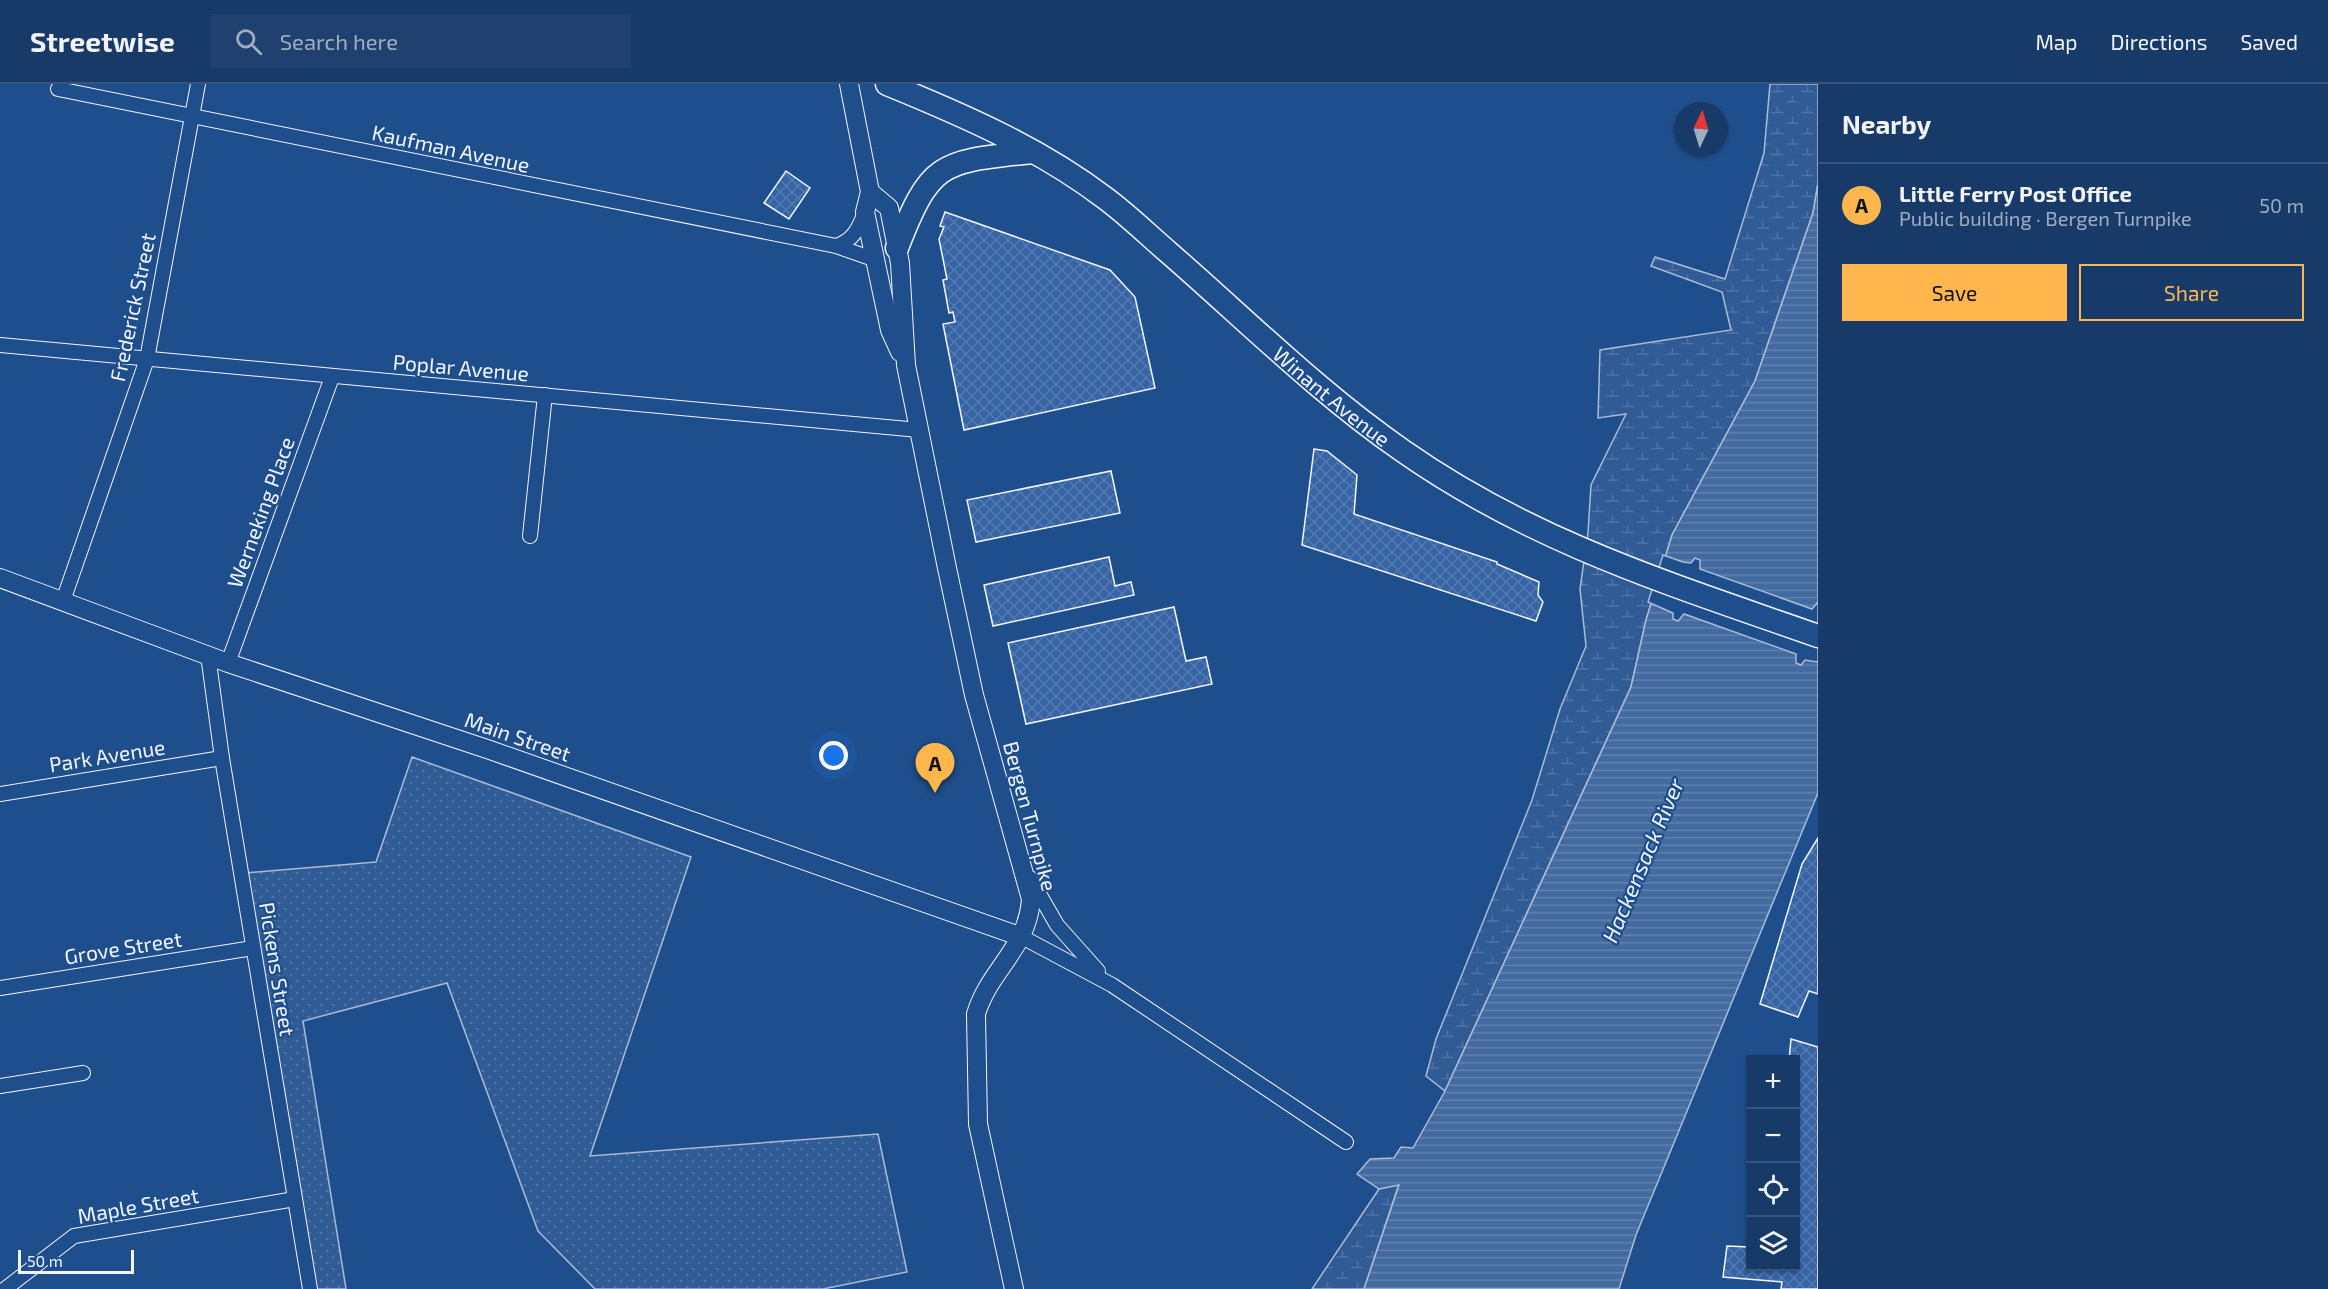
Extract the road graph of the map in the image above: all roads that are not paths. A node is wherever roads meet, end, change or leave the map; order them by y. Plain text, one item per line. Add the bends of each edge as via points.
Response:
1 (198, 84) edge
2 (849, 84) edge
3 (887, 84) edge
4 (58, 89) dead end
5 (191, 117) junction
6 (1032, 152) junction
7 (870, 192) junction
8 (866, 212) junction
9 (836, 246) junction
10 (897, 248) junction
11 (876, 260) junction
12 (0, 345) edge
13 (147, 359) junction
14 (906, 365) junction
15 (332, 377) junction
16 (545, 395) junction
17 (919, 430) junction
18 (530, 536) dead end
19 (0, 578) edge
20 (63, 601) junction
21 (1818, 636) edge
22 (208, 655) junction
23 (228, 663) junction
24 (222, 758) junction
25 (0, 794) edge
26 (1024, 866) junction
27 (1022, 937) junction
28 (254, 948) junction
29 (1112, 985) junction
30 (0, 988) edge
31 (83, 1073) dead end
32 (0, 1086) edge
33 (1346, 1142) dead end
34 (295, 1199) junction
35 (5, 1289) edge
36 (310, 1289) edge
37 (1014, 1289) edge

1 - 5 street, Frederick Street
2 - 7 street, Bergen Turnpike
3 - 6 highway, Winant Avenue via 984,125
4 - 5 street, Kaufman Avenue
5 - 9 street, Kaufman Avenue
5 - 13 street, Frederick Street
6 - 10 highway via 967,160 938,174 917,198
6 - 21 highway, Winant Avenue via 1106,199 1363,422 1471,496 1598,557
7 - 8 street, Bergen Turnpike
7 - 10 street, Bergen Turnpike via 889,208
8 - 9 street via 854,235
8 - 11 street, Bergen Turnpike
9 - 11 street, Kaufman Avenue
10 - 14 street, Bergen Turnpike
11 - 14 street, Bergen Turnpike via 890,330
12 - 13 street, Poplar Avenue
13 - 15 street, Poplar Avenue
13 - 20 street, Frederick Street
14 - 17 street, Bergen Turnpike
15 - 16 street, Poplar Avenue
15 - 23 street, Werneking Place
16 - 17 street, Poplar Avenue
16 - 18 street
17 - 26 street, Bergen Turnpike via 974,695
19 - 20 street, Main Street
20 - 22 street, Main Street
22 - 23 street, Main Street
22 - 24 street, Pickens Street
23 - 27 street, Main Street via 490,750
24 - 25 street, Park Avenue
24 - 28 street, Pickens Street
26 - 27 street, Bergen Turnpike via 1031,899 1030,919
26 - 29 street via 1057,925
27 - 29 street
27 - 37 street, Bergen Turnpike via 981,999 976,1014 978,1124
28 - 30 street, Grove Street
28 - 34 street, Pickens Street
29 - 33 street
31 - 32 street
34 - 35 street, Maple Street via 74,1236
34 - 36 street, Pickens Street

